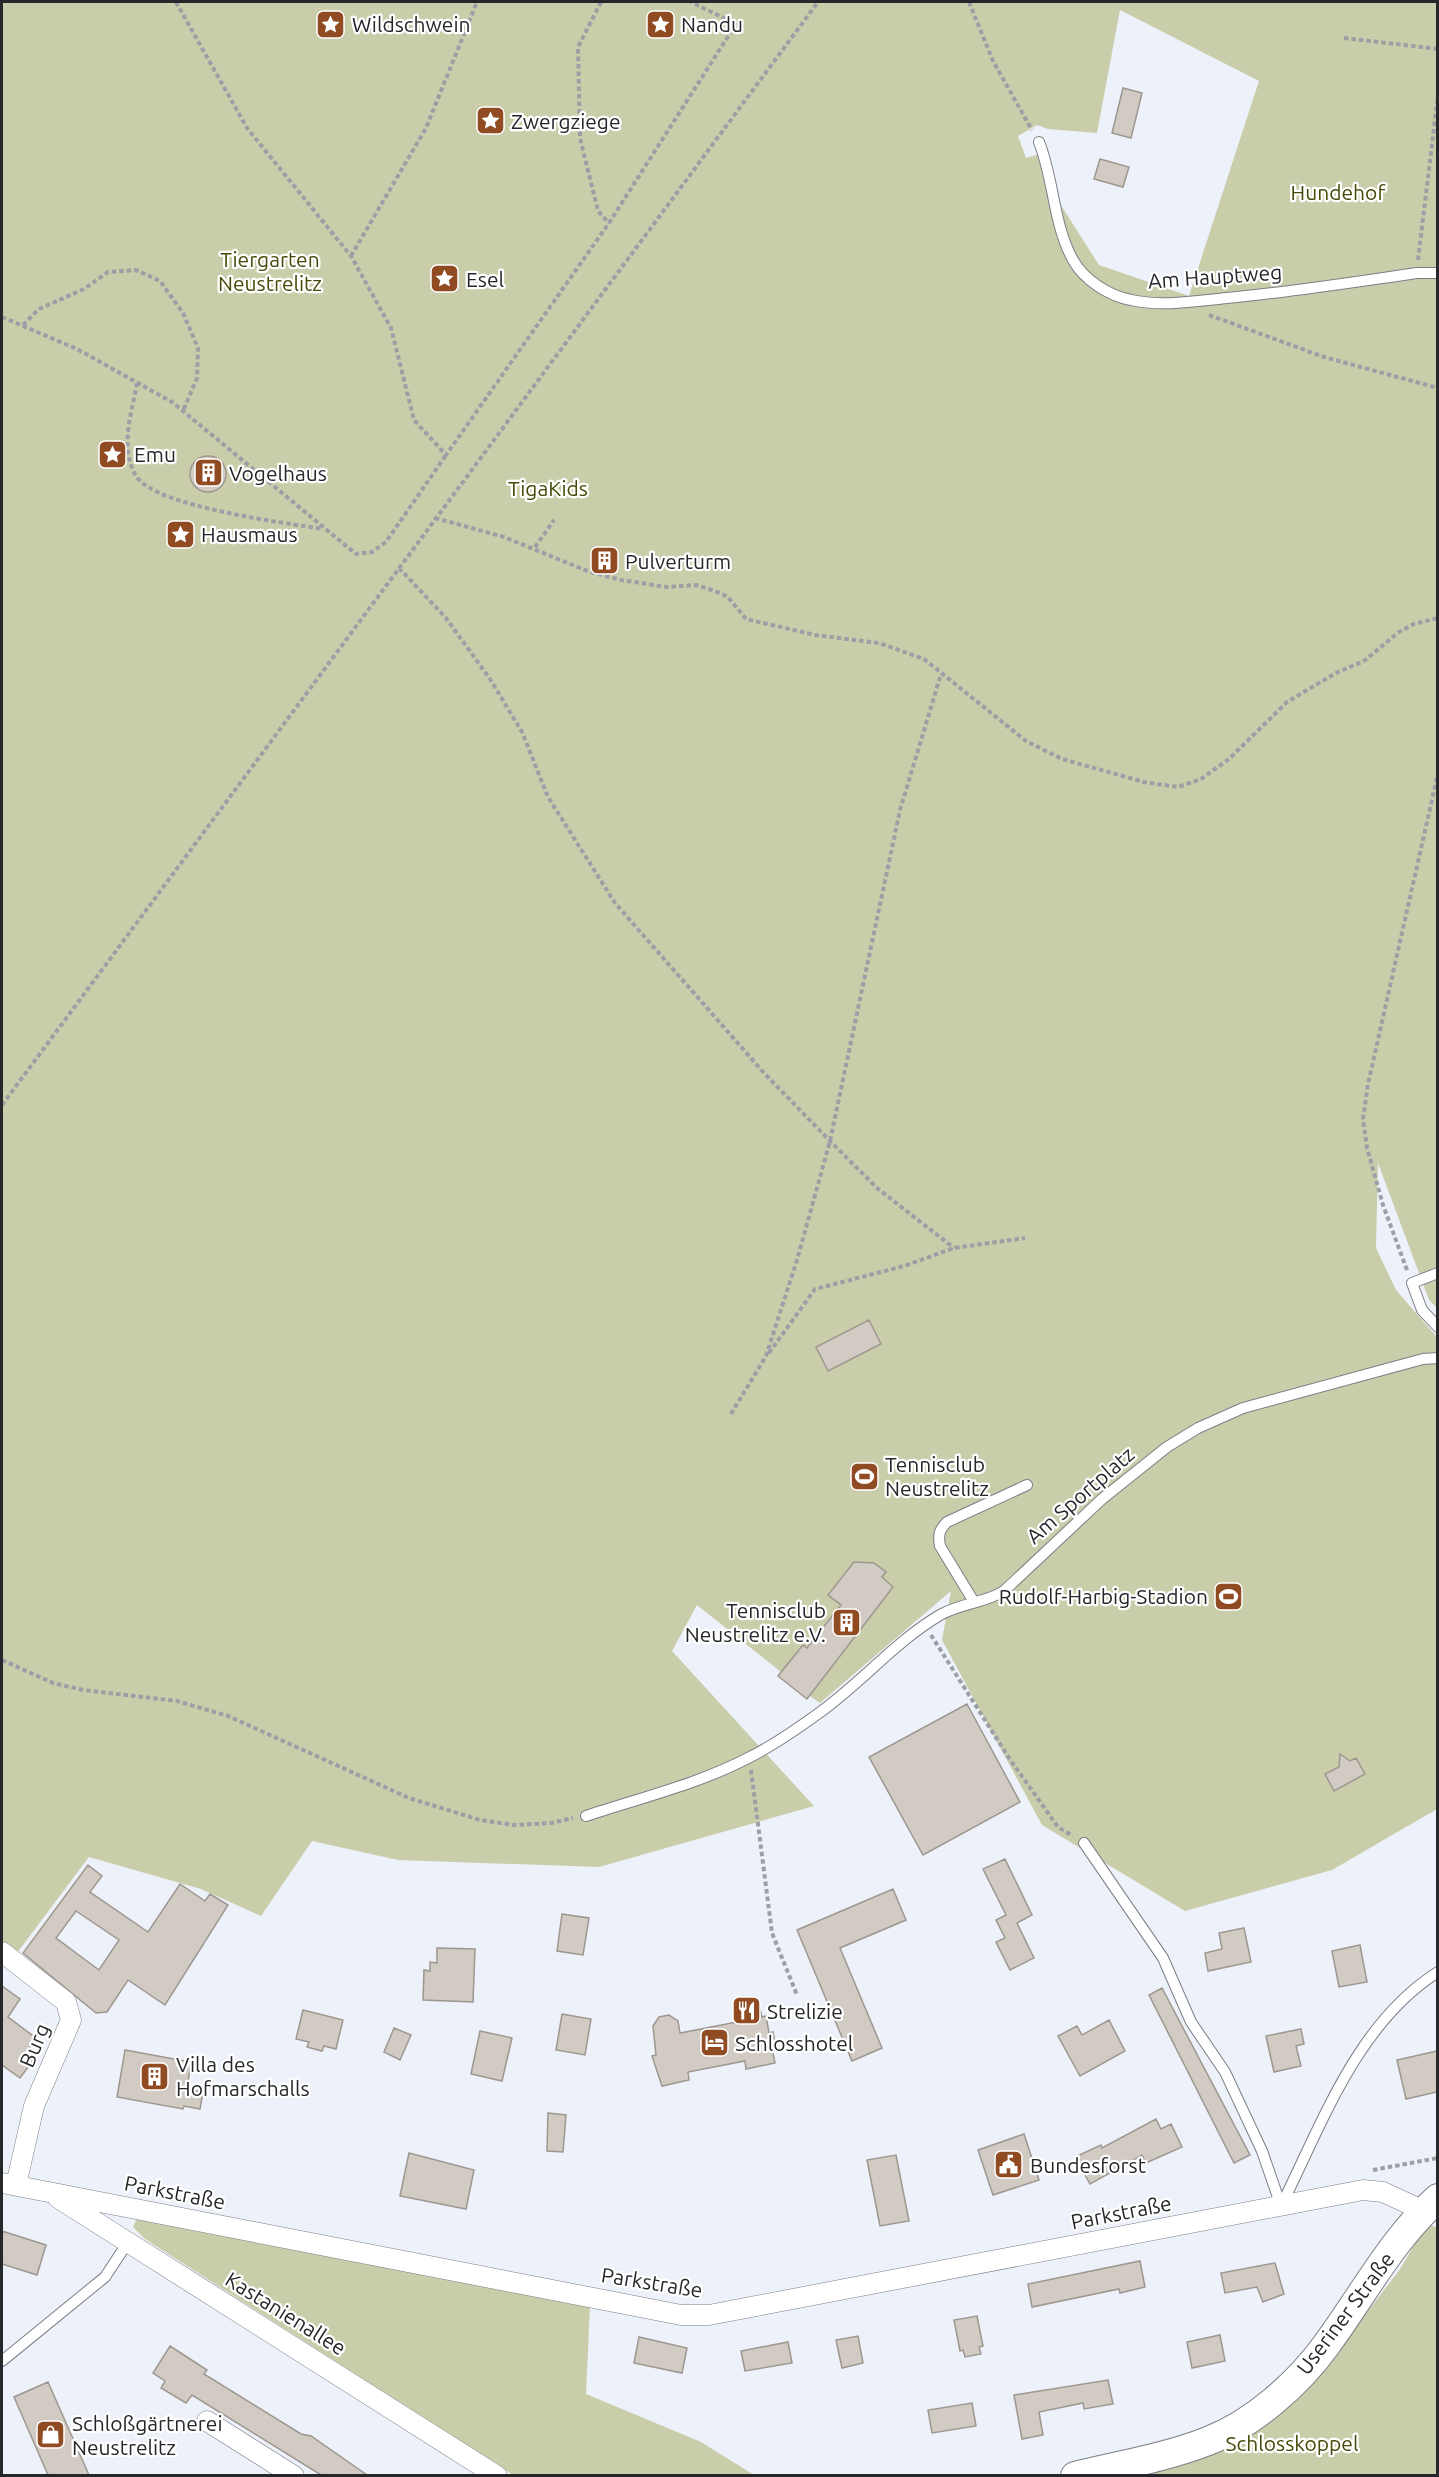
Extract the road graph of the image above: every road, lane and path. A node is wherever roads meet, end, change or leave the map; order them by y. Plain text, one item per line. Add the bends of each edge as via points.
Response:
1 (176, 2) edge
2 (477, 2) edge
3 (601, 2) edge
4 (691, 2) edge
5 (818, 2) edge
6 (969, 2) edge
7 (1344, 38) dead end
8 (1437, 49) edge
9 (1437, 95) edge
10 (1039, 141) joint
11 (609, 223) junction
12 (351, 256) junction
13 (1417, 273) junction
14 (1437, 273) edge
15 (1184, 303) junction
16 (2, 317) edge
17 (23, 325) junction
18 (137, 382) junction
19 (1437, 388) edge
20 (183, 411) junction
21 (446, 455) junction
22 (435, 518) junction
23 (554, 520) dead end
24 (323, 528) junction
25 (535, 547) junction
26 (399, 568) junction
27 (1437, 618) edge
28 (941, 674) junction
29 (1437, 773) edge
30 (2, 1105) edge
31 (830, 1141) junction
32 (1025, 1238) dead end
33 (954, 1248) junction
34 (1436, 1272) edge
35 (1412, 1283) junction
36 (1437, 1327) edge
37 (766, 1356) junction
38 (1437, 1358) edge
39 (731, 1414) dead end
40 (1027, 1485) dead end
41 (974, 1602) junction
42 (925, 1626) junction
43 (2, 1660) edge
44 (750, 1757) junction
45 (586, 1816) joint
46 (1084, 1843) joint
47 (2, 1952) edge
48 (1437, 1972) edge
49 (796, 1995) dead end
50 (1437, 2158) edge
51 (9, 2184) edge
52 (1363, 2190) junction
53 (49, 2192) junction
54 (1431, 2205) edge
55 (1281, 2206) junction
56 (128, 2242) junction
57 (2, 2361) edge
58 (207, 2421) dead end
59 (293, 2475) edge
60 (497, 2475) edge
61 (1075, 2475) edge

1 - 12 path via 248,128
2 - 12 path via 426,128
3 - 11 path via 578,47 580,138 598,211
4 - 11 path via 736,24
5 - 22 path
6 - 10 path via 993,61
7 - 8 path
9 - 13 path
10 - 15 lane, Am Hauptweg via 1061,228 1073,260 1087,278 1109,293 1132,301
11 - 21 path
12 - 21 path via 392,327 414,420
13 - 14 lane, Am Hauptweg
13 - 15 lane, Am Hauptweg
15 - 19 path via 1324,357
16 - 17 path
17 - 18 path
17 - 20 path via 39,309 84,289 108,272 136,270 159,281 183,313 198,348 197,378
18 - 20 path
18 - 24 path via 126,443 137,477 163,495 230,514
20 - 24 path
21 - 24 path via 386,542 372,552 356,554
22 - 25 path
22 - 26 path
23 - 25 path
25 - 28 path via 590,572 621,580 667,587 696,585 728,597 746,619 879,643 924,659
26 - 30 path
26 - 31 path via 446,618 490,679 522,732 548,797 615,903 764,1073
27 - 28 path via 1414,624 1364,661 1287,702 1229,759 1202,779 1178,787 1144,782 1062,759 1010,730
28 - 31 path via 900,810
29 - 35 path via 1363,1119 1374,1175
31 - 33 path via 877,1188
31 - 37 path
32 - 33 path
33 - 37 path via 904,1266 815,1289
34 - 35 lane
35 - 36 lane via 1422,1310
37 - 39 path
38 - 41 lane, Am Sportplatz via 1218,1417 1135,1471 1004,1591
40 - 41 lane via 947,1522 940,1529 940,1546
41 - 42 lane, Am Sportplatz via 941,1614
42 - 44 lane, Am Sportplatz via 821,1712
42 - 46 path via 1058,1827
43 - 45 path via 53,1683 177,1701 228,1716 410,1798 480,1820 514,1825
44 - 45 lane, Am Sportplatz via 712,1774
44 - 49 path via 772,1933
46 - 55 lane via 1163,1959 1191,2022 1225,2072 1262,2151
47 - 51 street, Burg via 66,2002 71,2020 34,2106
48 - 55 lane via 1404,1998 1362,2045
50 - 52 path via 1369,2171
51 - 53 street, Parkstraße
52 - 54 street, Parkstraße
52 - 55 street, Parkstraße
53 - 55 street, Parkstraße via 660,2311 710,2315
53 - 56 street, Kastanienallee
54 - 61 main road, Useriner Straße via 1391,2251 1325,2347 1262,2409 1210,2441
56 - 57 lane via 105,2277
56 - 60 street, Kastanienallee
58 - 59 street

